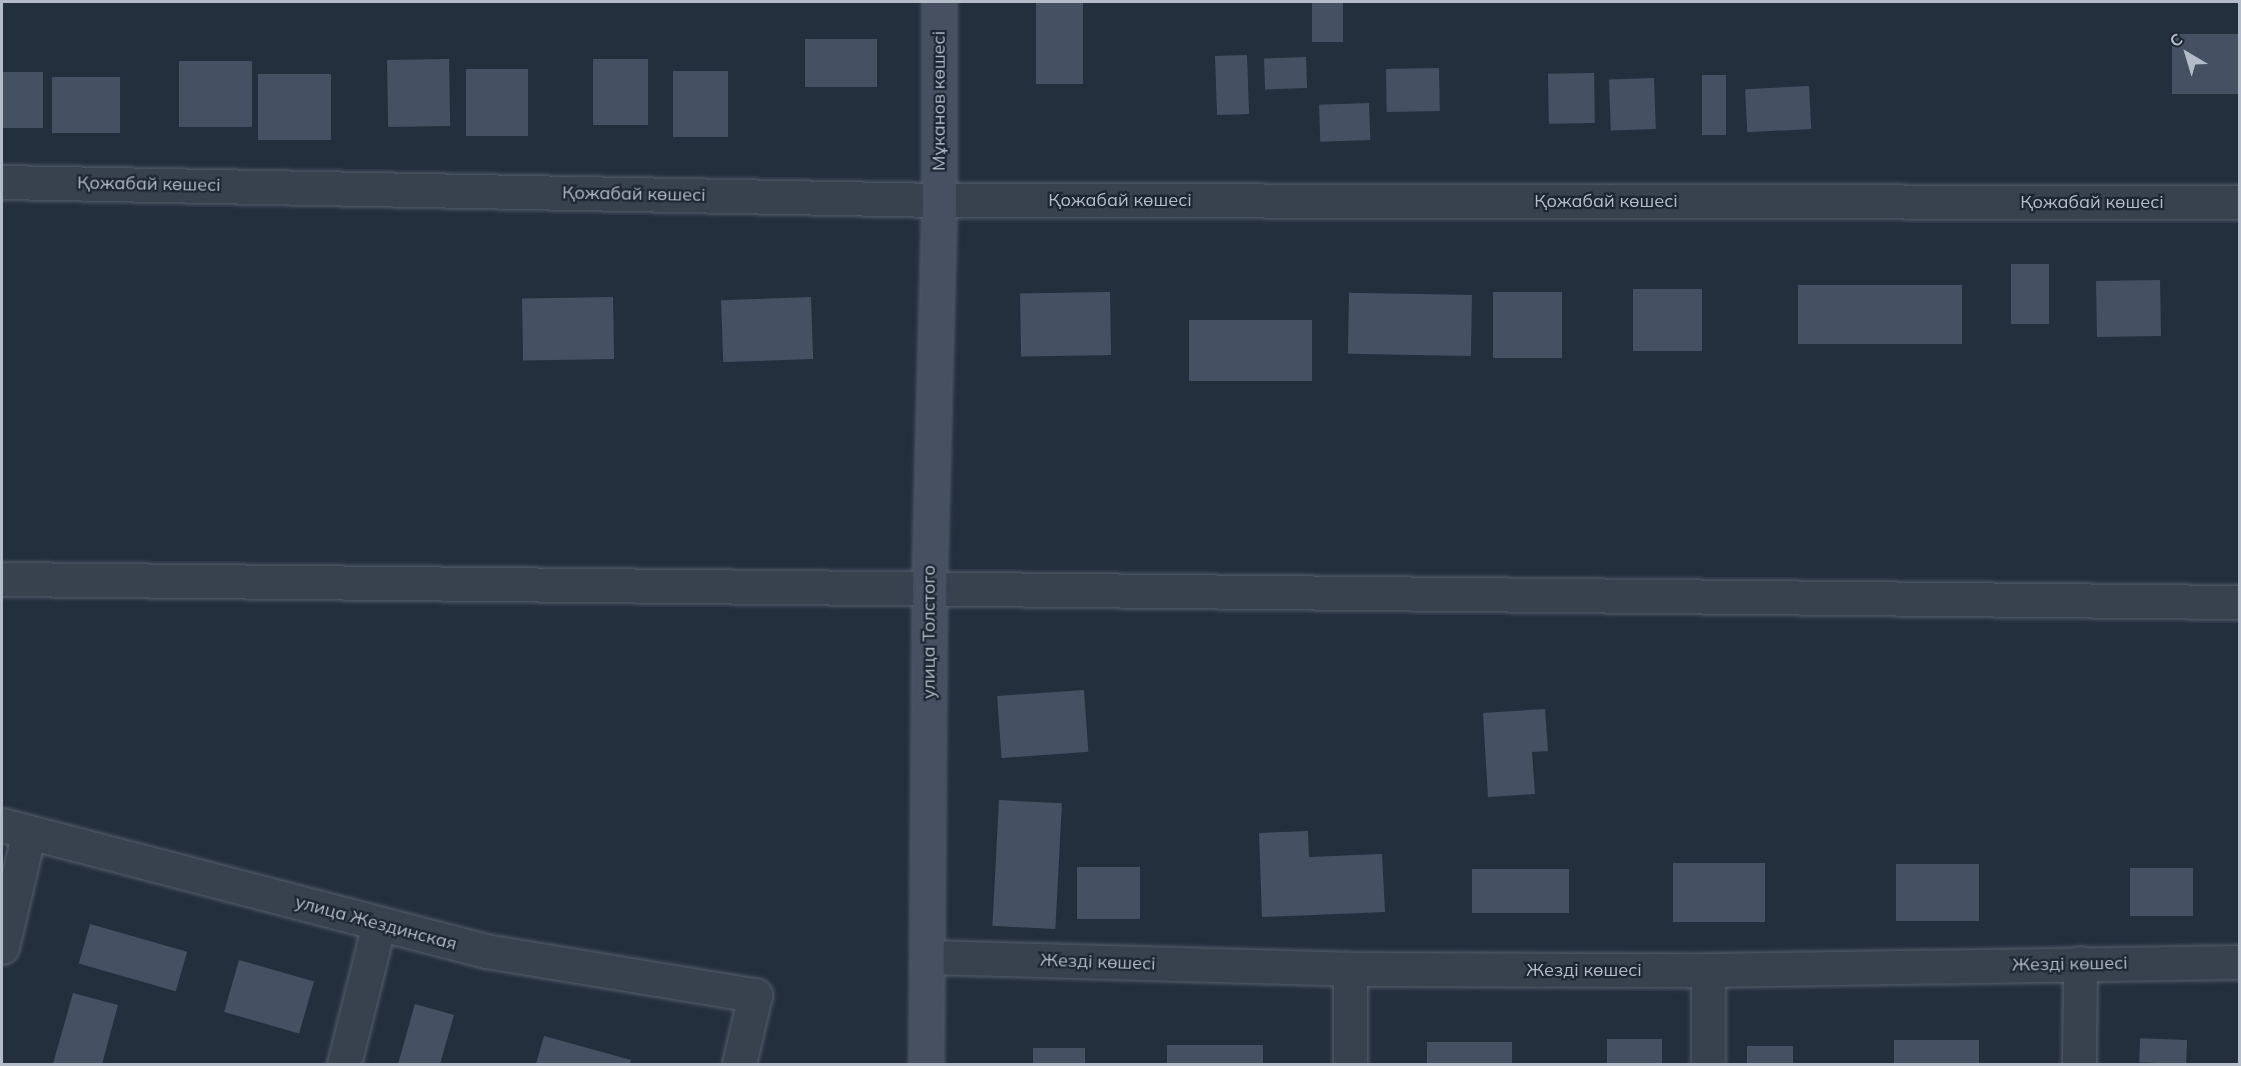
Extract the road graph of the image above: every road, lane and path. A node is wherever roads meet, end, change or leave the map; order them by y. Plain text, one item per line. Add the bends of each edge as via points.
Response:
1 (939, 2) edge
2 (2, 182) edge
3 (939, 200) junction
4 (2240, 202) edge
5 (2, 579) edge
6 (929, 588) junction
7 (2240, 602) edge
8 (15, 828) edge
9 (379, 924) junction
10 (2, 947) edge
11 (929, 957) junction
12 (2240, 962) edge
13 (2080, 963) junction
14 (1350, 969) junction
15 (1708, 970) junction
16 (344, 1065) edge
17 (739, 1065) edge
18 (926, 1065) edge
19 (1350, 1065) edge
20 (1708, 1065) edge
21 (2079, 1065) edge

1 - 3 street, Мұканов көшесі
2 - 3 street, Қожабай көшесі
3 - 4 street, Қожабай көшесі
3 - 6 street, улица Толстого
5 - 6 street
6 - 7 street
6 - 11 street, улица Толстого
8 - 9 street, улица Жездинская
8 - 10 street
9 - 16 street
9 - 17 street, улица Жездинская via 485,951 755,995
11 - 14 street, Жезді көшесі
11 - 18 street, улица Толстого
12 - 13 street, Жезді көшесі
13 - 15 street, Жезді көшесі
13 - 21 street
14 - 15 street, Жезді көшесі
14 - 19 street
15 - 20 street

